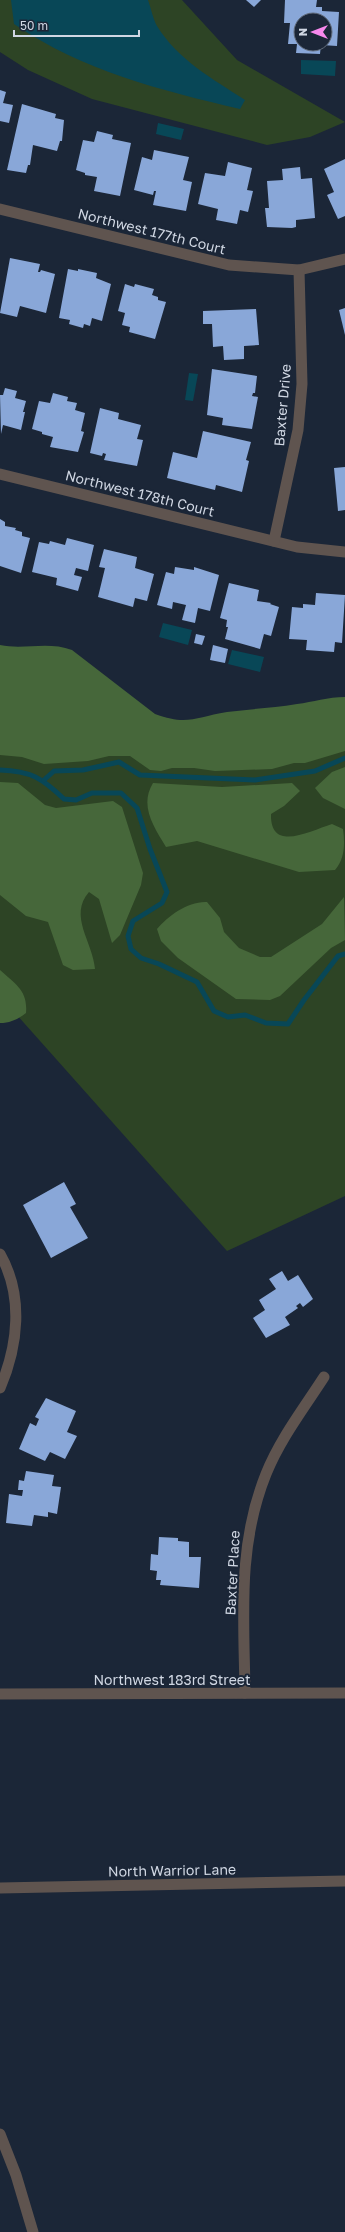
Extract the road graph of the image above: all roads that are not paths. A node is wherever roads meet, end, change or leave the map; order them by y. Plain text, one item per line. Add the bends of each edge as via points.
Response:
1 (0, 209) edge
2 (345, 259) edge
3 (299, 270) junction
4 (0, 474) edge
5 (274, 541) junction
6 (345, 552) edge
7 (0, 1254) edge
8 (324, 1377) dead end
9 (0, 1388) edge
10 (245, 1693) junction
11 (345, 1693) edge
12 (0, 1694) edge
13 (345, 1881) edge
14 (0, 1888) edge
15 (0, 2134) edge
16 (34, 2232) edge

1 - 3 street, Northwest 177th Court via 229,265
2 - 3 street, Northwest 177th Court
3 - 5 street, Baxter Drive via 302,384 298,430
4 - 5 street, Northwest 178th Court
5 - 6 street, Northwest 178th Court via 304,549
7 - 9 street via 12,1287 17,1316 14,1345
8 - 10 street, Baxter Place via 288,1431 266,1473 251,1517 244,1575
10 - 11 street, Northwest 183rd Street
10 - 12 street, Northwest 183rd Street
13 - 14 street, North Warrior Lane
15 - 16 street

